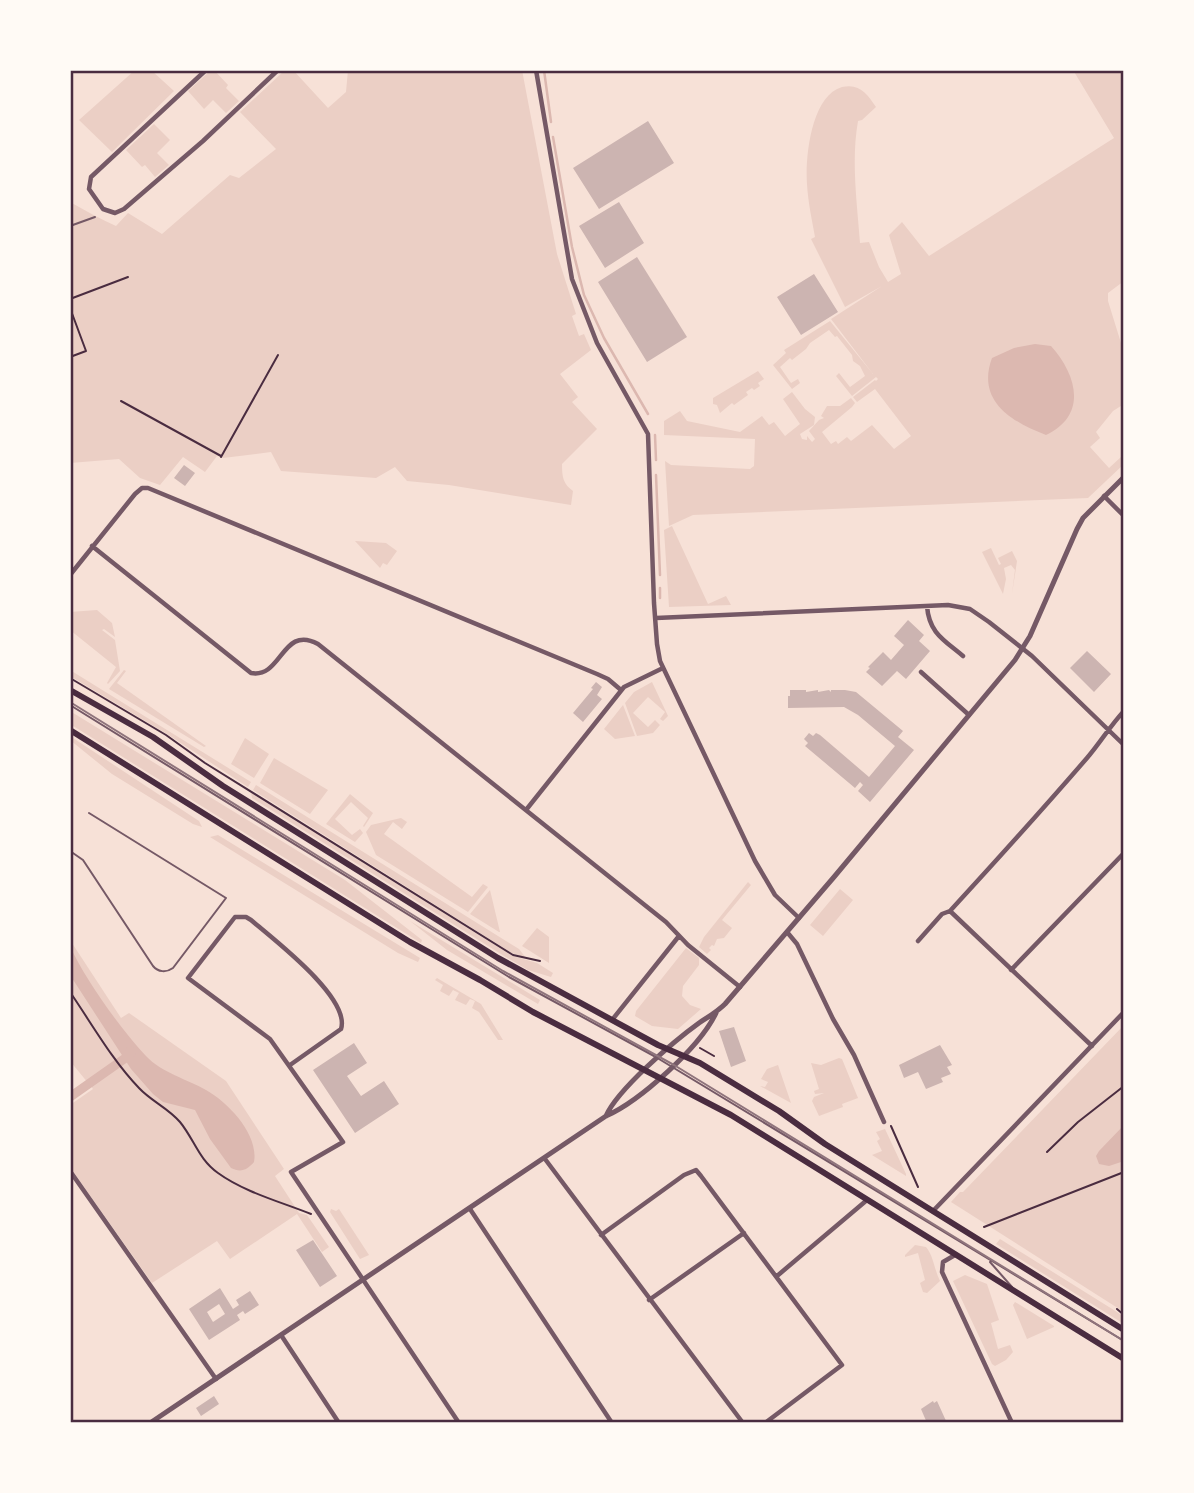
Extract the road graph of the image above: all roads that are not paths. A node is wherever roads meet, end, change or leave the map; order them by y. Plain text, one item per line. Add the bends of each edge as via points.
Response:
1 (206, 70) edge
2 (278, 70) edge
3 (536, 70) edge
4 (95, 217) dead end
5 (70, 226) edge
6 (1124, 477) edge
7 (1104, 496) junction
8 (1124, 516) edge
9 (92, 546) junction
10 (70, 575) edge
11 (928, 606) junction
12 (656, 618) junction
13 (1023, 648) junction
14 (963, 656) dead end
15 (663, 668) junction
16 (920, 672) dead end
17 (70, 690) edge
18 (621, 690) junction
19 (70, 705) edge
20 (1124, 711) edge
21 (969, 715) junction
22 (70, 730) edge
23 (1108, 730) junction
24 (1124, 745) edge
25 (526, 810) junction
26 (89, 813) dead end
27 (70, 851) edge
28 (1124, 853) edge
29 (950, 911) junction
30 (799, 918) junction
31 (787, 932) junction
32 (679, 936) junction
33 (918, 941) dead end
34 (1011, 970) junction
35 (740, 987) junction
36 (1124, 1012) edge
37 (716, 1013) junction
38 (612, 1020) junction
39 (1092, 1046) junction
40 (668, 1049) junction
41 (684, 1056) junction
42 (658, 1059) junction
43 (290, 1065) junction
44 (672, 1066) junction
45 (645, 1071) junction
46 (659, 1078) junction
47 (606, 1116) junction
48 (884, 1122) dead end
49 (545, 1159) junction
50 (70, 1171) edge
51 (868, 1199) junction
52 (470, 1209) junction
53 (933, 1211) junction
54 (744, 1233) junction
55 (601, 1235) junction
56 (956, 1255) junction
57 (990, 1261) junction
58 (777, 1276) junction
59 (363, 1280) junction
60 (1020, 1296) junction
61 (649, 1300) junction
62 (1124, 1329) edge
63 (281, 1335) junction
64 (1124, 1341) edge
65 (1124, 1359) edge
66 (216, 1379) junction
67 (150, 1423) edge
68 (339, 1423) edge
69 (459, 1423) edge
70 (612, 1423) edge
71 (743, 1423) edge
72 (765, 1423) edge
73 (1012, 1423) edge

1 - 2 street via 91,177 88,185 103,209 120,212
3 - 12 street via 572,279 597,343 648,434
4 - 5 lane
6 - 7 street
7 - 8 street
7 - 13 street via 1077,529
9 - 10 street
9 - 18 street via 135,494 142,488 153,489 597,674
9 - 25 street via 251,673 265,672 292,643 314,641
11 - 12 street
11 - 13 street via 970,609
11 - 14 street via 932,630
12 - 15 street
13 - 21 street
13 - 23 street
15 - 18 street
15 - 30 street via 751,854 775,895
16 - 21 street
17 - 38 main road via 161,742 223,786 498,958
18 - 25 street
19 - 42 lane via 502,973
20 - 23 street
21 - 30 street
22 - 45 main road via 402,938
23 - 24 street
23 - 29 street
25 - 32 street
26 - 27 lane via 226,898 173,968 159,970 83,860
28 - 34 street
29 - 33 street
29 - 34 street
30 - 31 street
31 - 35 street
31 - 48 street via 854,1055
32 - 35 street
32 - 38 street
34 - 39 street
35 - 37 street
36 - 39 street
37 - 40 street
37 - 41 street via 709,1029
38 - 40 main road
39 - 53 street
40 - 41 main road
40 - 42 street
41 - 44 street
41 - 53 main road
42 - 44 lane
42 - 45 street
43 - 43 street via 270,1039 188,978 235,917 251,920 309,970 342,1016 341,1029
43 - 59 street via 343,1142 291,1172
44 - 46 street
44 - 57 lane
45 - 46 main road
45 - 47 street
46 - 47 street
46 - 51 main road via 724,1111
47 - 49 street
49 - 52 street
49 - 55 street
50 - 66 street
51 - 56 main road
51 - 58 street
52 - 59 street
52 - 70 street
53 - 62 main road
54 - 55 street via 696,1170
54 - 58 street
54 - 61 street
55 - 61 street
56 - 60 main road
56 - 73 street via 942,1265 946,1281
57 - 60 lane
57 - 64 lane
58 - 72 street via 842,1365
59 - 63 street
59 - 69 street
60 - 65 main road
61 - 71 street
63 - 66 street
63 - 68 street
66 - 67 street

